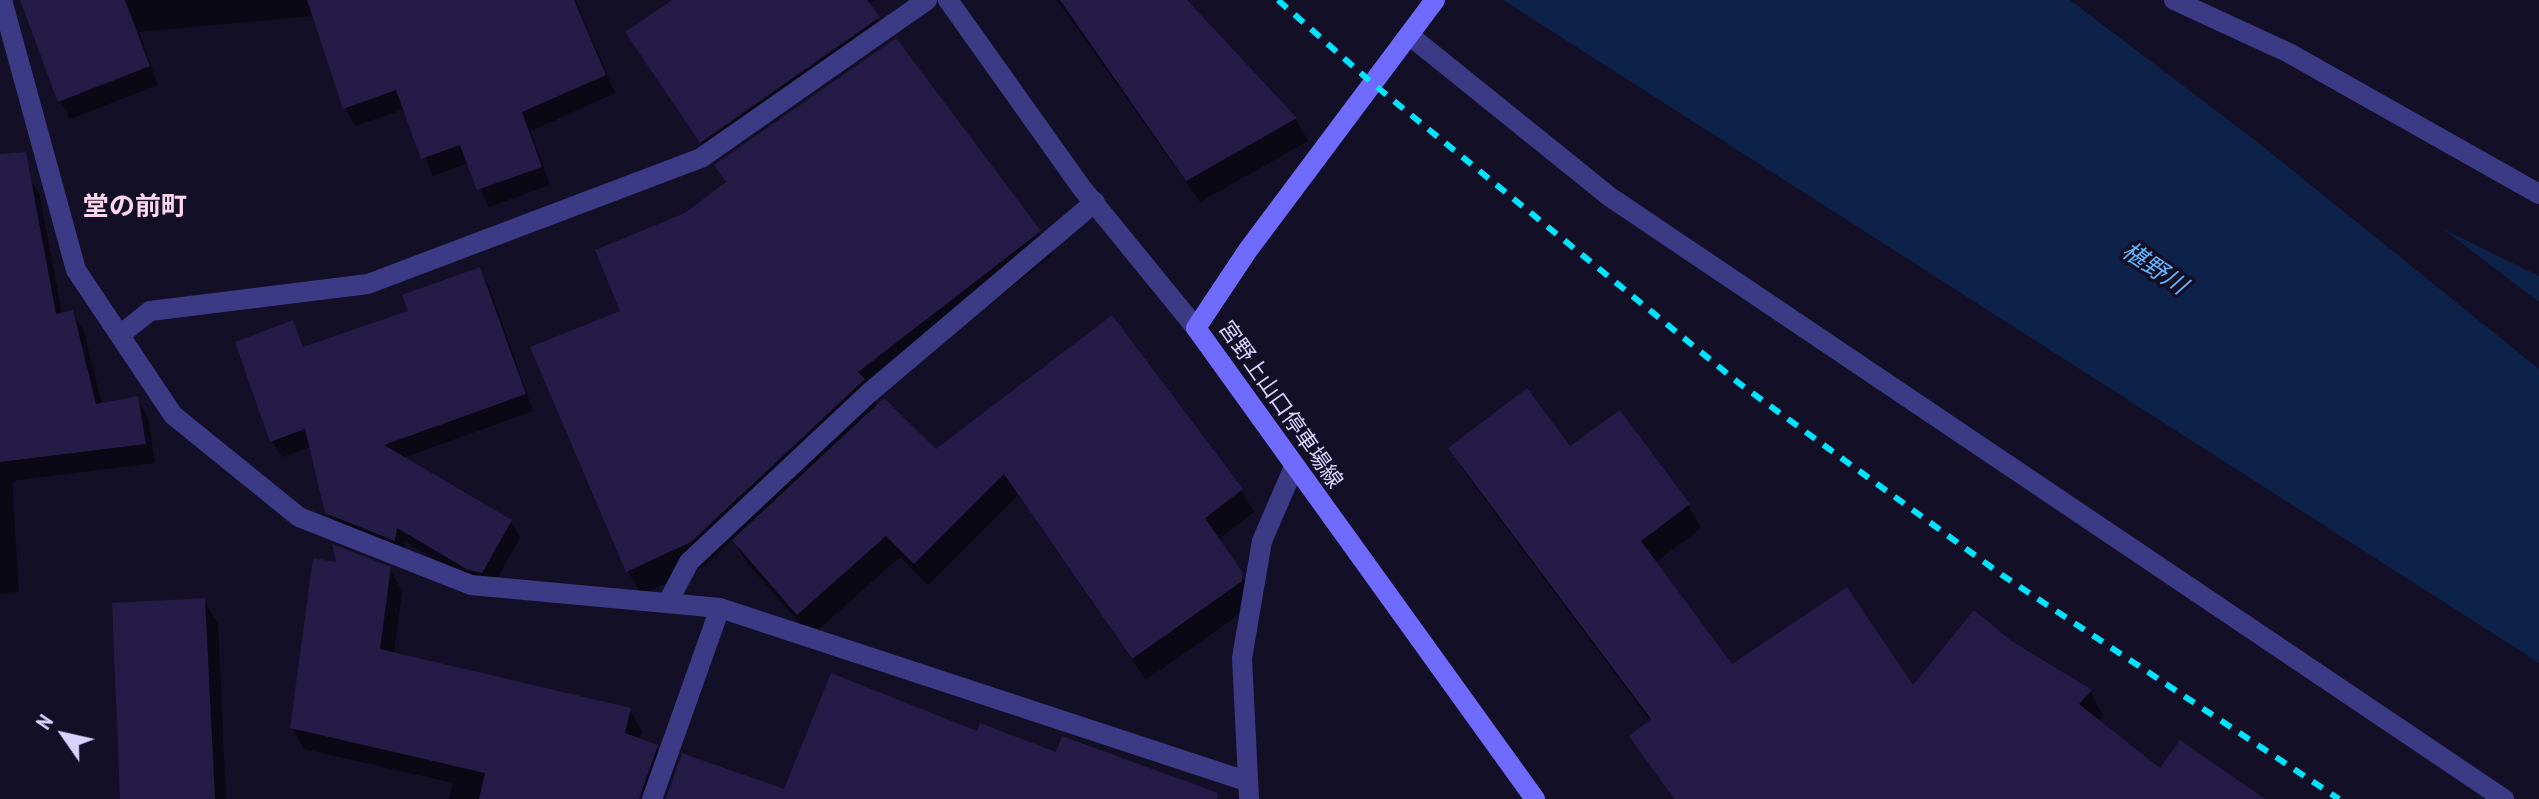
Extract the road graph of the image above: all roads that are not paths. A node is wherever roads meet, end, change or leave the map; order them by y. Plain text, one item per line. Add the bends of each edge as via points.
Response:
1 (2, 0) edge
2 (927, 0) edge
3 (948, 0) edge
4 (2174, 0) edge
5 (1432, 4) edge
6 (1409, 35) junction
7 (2539, 194) edge
8 (1095, 202) junction
9 (1196, 328) junction
10 (120, 335) junction
11 (1294, 467) junction
12 (668, 602) junction
13 (720, 608) junction
14 (1248, 790) edge
15 (652, 799) edge
16 (1535, 799) edge
17 (2504, 799) edge

1 - 10 street via 76,270
2 - 10 street via 701,158 368,284 150,311
3 - 8 street
4 - 7 street via 2289,53
5 - 6 main road, 宮野上山口停車場線
6 - 9 main road, 宮野上山口停車場線
6 - 17 street via 1610,197
8 - 9 street
8 - 12 street via 869,393 689,562
9 - 11 main road, 宮野上山口停車場線
10 - 12 street via 173,415 299,517 471,585
11 - 14 street via 1262,541 1242,658
11 - 16 main road, 宮野上山口停車場線
12 - 13 street
13 - 14 street
13 - 15 street

